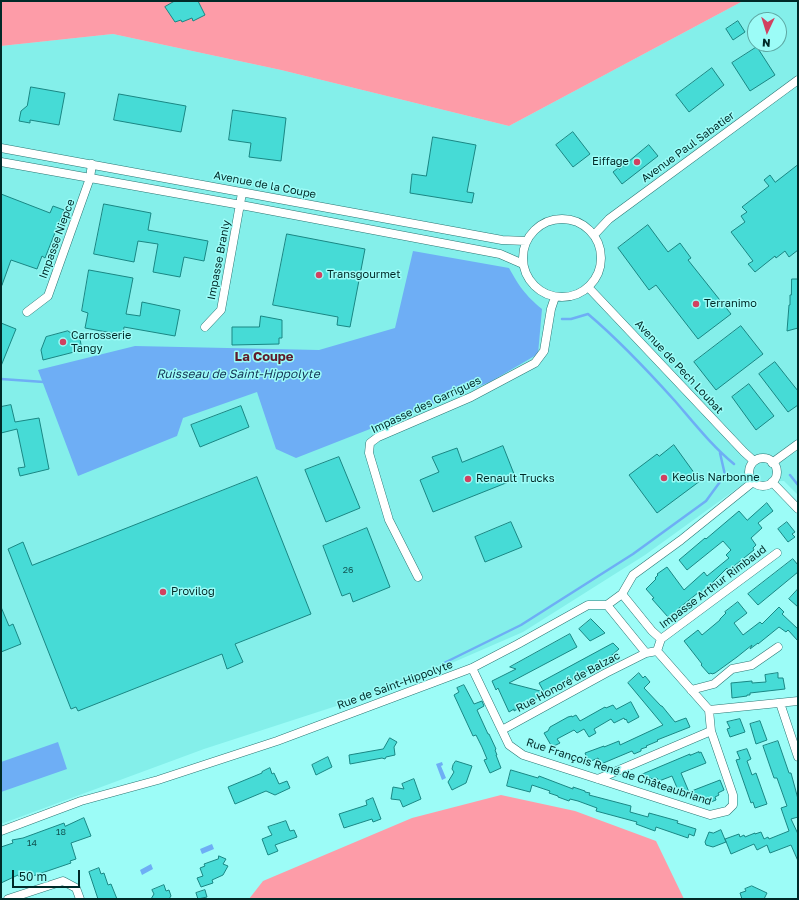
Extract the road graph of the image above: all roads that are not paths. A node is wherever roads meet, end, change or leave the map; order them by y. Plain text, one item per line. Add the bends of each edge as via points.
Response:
1 (798, 80) edge
2 (1, 148) edge
3 (1, 162) edge
4 (92, 164) junction
5 (90, 178) junction
6 (242, 193) junction
7 (241, 205) junction
8 (594, 235) junction
9 (526, 241) junction
10 (523, 264) junction
11 (588, 287) junction
12 (555, 297) junction
13 (27, 312) dead end
14 (205, 326) dead end
15 (798, 444) edge
16 (754, 461) junction
17 (772, 463) junction
18 (753, 482) junction
19 (772, 482) junction
20 (798, 509) edge
21 (777, 553) dead end
22 (418, 577) dead end
23 (622, 594) junction
24 (606, 605) junction
25 (662, 639) junction
26 (778, 647) dead end
27 (657, 651) junction
28 (646, 653) junction
29 (472, 668) junction
30 (692, 690) junction
31 (798, 700) edge
32 (780, 702) junction
33 (709, 710) junction
34 (502, 730) junction
35 (711, 731) junction
36 (798, 757) edge
37 (598, 779) junction
38 (1, 832) edge
39 (8, 899) edge
40 (80, 899) edge

1 - 8 street, Avenue Paul Sabatier via 609,219
2 - 4 street, Avenue de la Coupe
3 - 5 street
4 - 5 street, Impasse Niepce
4 - 6 street, Avenue de la Coupe
5 - 7 street
5 - 13 street, Impasse Niepce via 48,296
6 - 7 street, Impasse Branly
6 - 9 street, Avenue de la Coupe via 502,240
7 - 10 street via 500,254
7 - 14 street, Impasse Branly via 221,310
8 - 9 street via 572,220 558,219 545,222 534,230
8 - 11 street via 599,245 600,268
9 - 10 street
10 - 12 street via 526,276 534,286 543,293
11 - 12 street via 578,294
11 - 16 street, Avenue de Pech Loubat
12 - 22 street, Impasse des Garrigues via 544,351 535,363 471,397 378,437 370,443 369,453 389,520
15 - 17 street
16 - 17 street via 765,459
16 - 18 street via 749,469
17 - 19 street via 776,470
18 - 19 street via 764,486
18 - 23 street via 633,575
19 - 20 street
21 - 25 street, Impasse Arthur Rimbaud
23 - 24 street
23 - 25 street via 652,631
24 - 28 street
24 - 29 street, Rue de Saint-Hippolyte via 588,605
25 - 27 street
26 - 30 street via 752,665 732,669 714,684
27 - 28 street, Rue Honoré de Balzac
27 - 30 street
28 - 34 street, Rue Honoré de Balzac
29 - 34 street, Rue François René de Châteaubriand
29 - 38 street, Rue de Saint-Hippolyte via 277,741 158,780 81,801
30 - 33 street
31 - 32 street
32 - 33 street
32 - 36 street
33 - 35 street, Rue François René de Châteaubriand
34 - 37 street, Rue François René de Châteaubriand via 509,745 523,755
35 - 37 street
35 - 37 street, Rue François René de Châteaubriand via 734,795 733,805 727,811 710,815
39 - 40 street via 63,881 76,888

